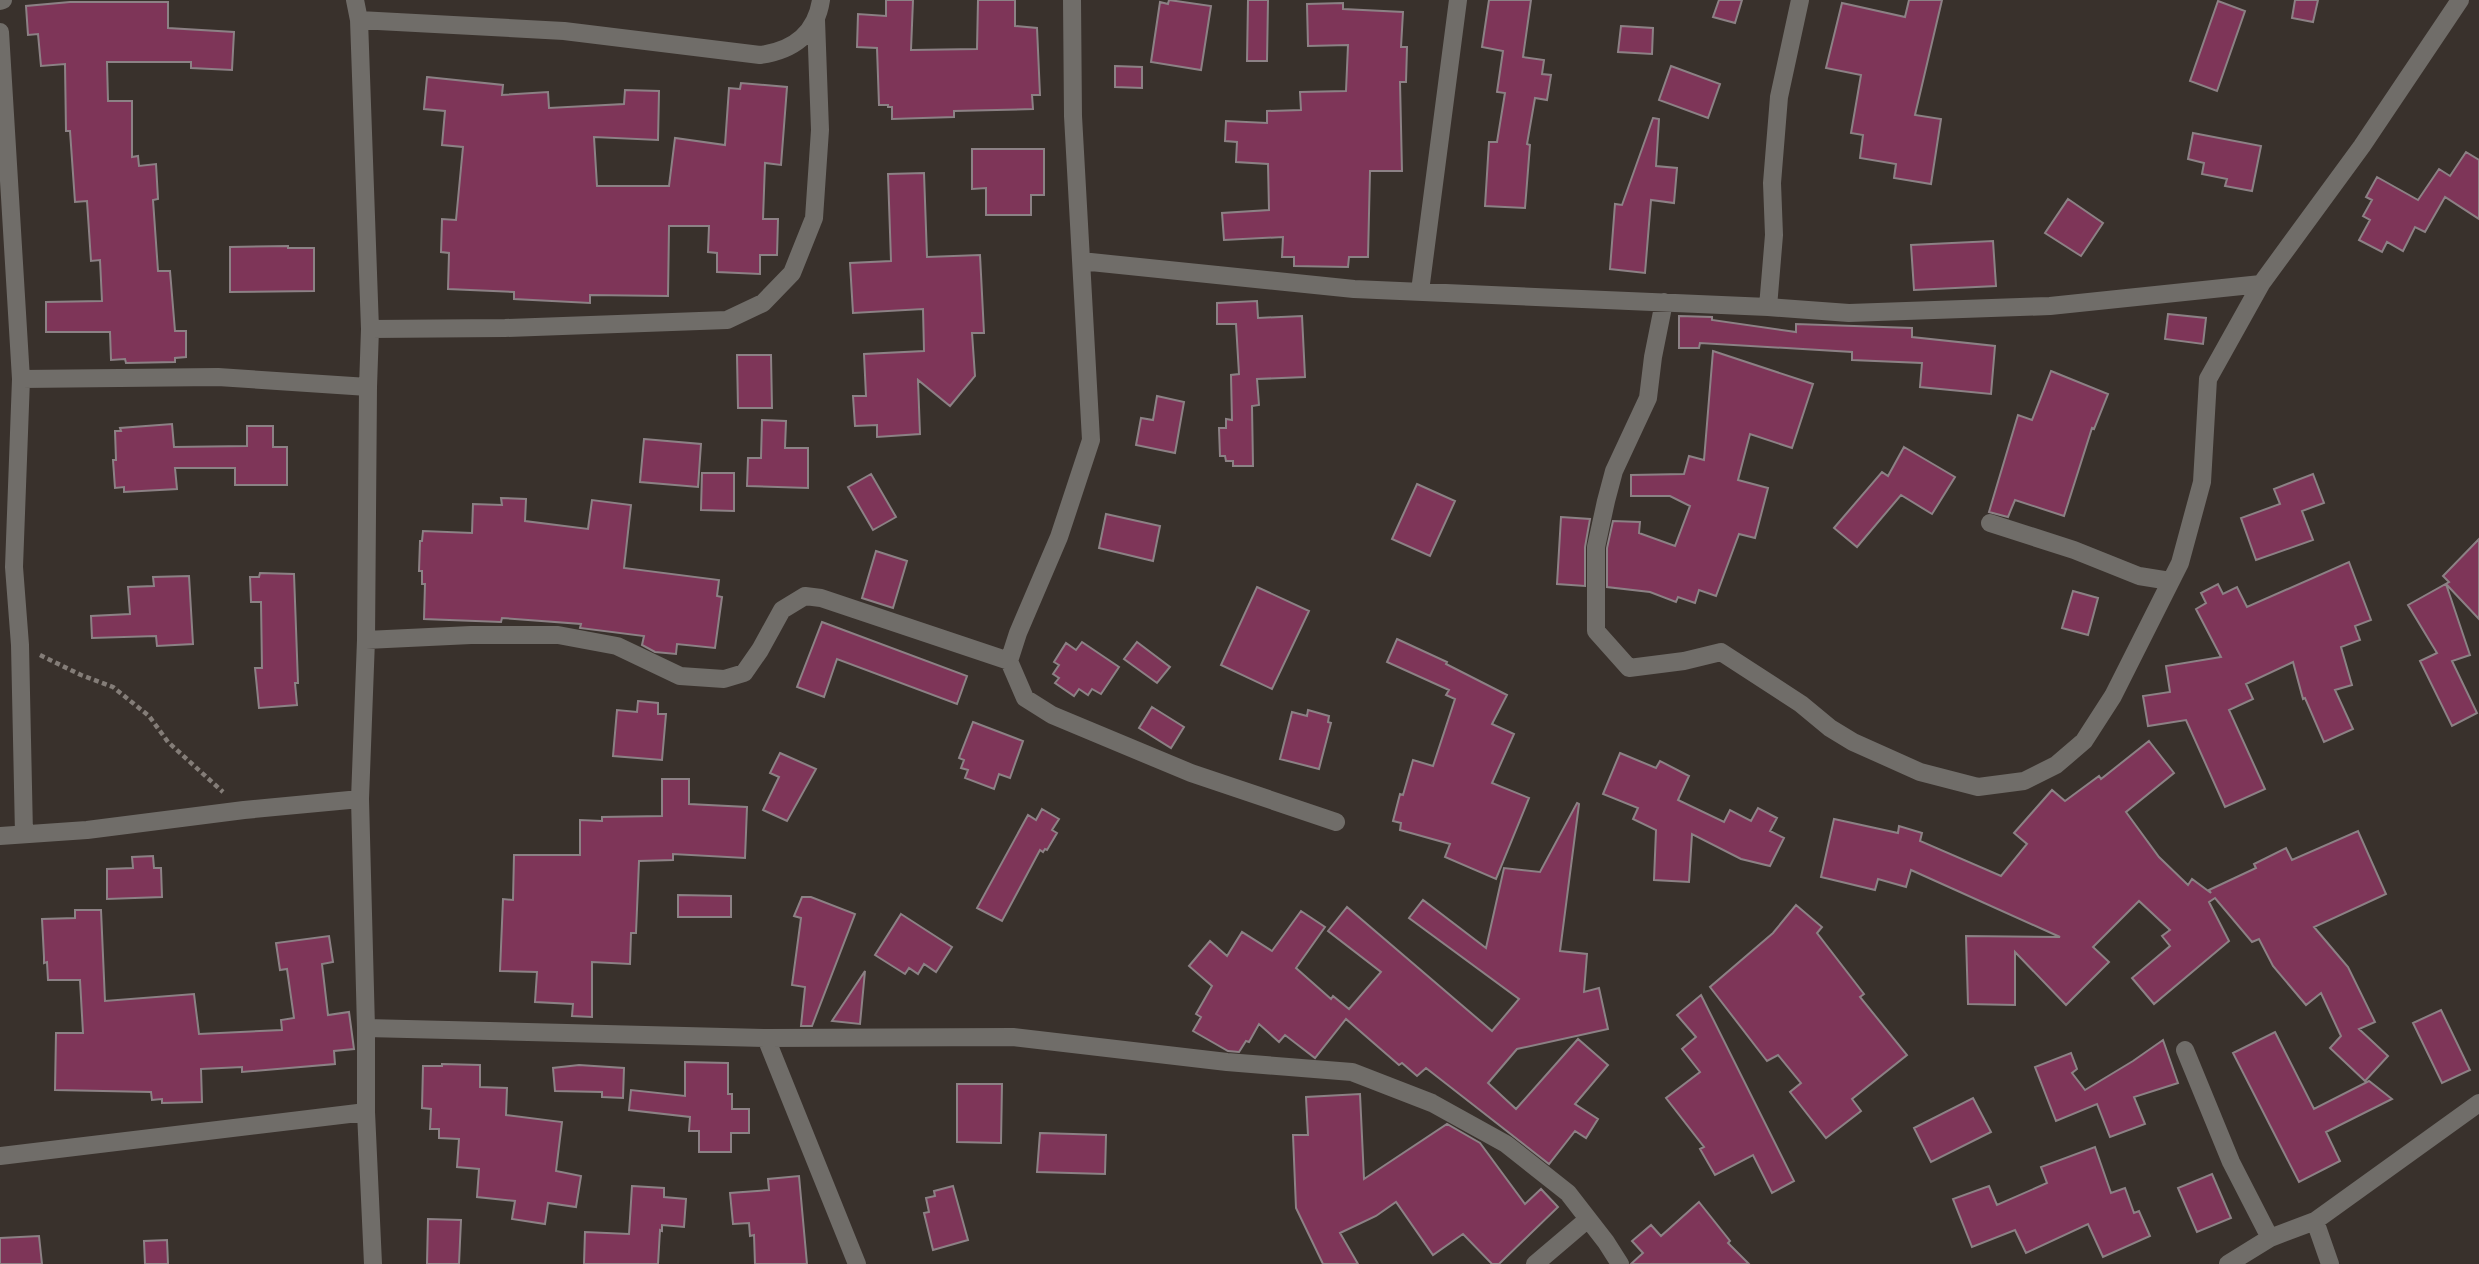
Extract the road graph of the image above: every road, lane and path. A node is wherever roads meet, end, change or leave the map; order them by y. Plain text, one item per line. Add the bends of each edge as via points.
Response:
1 (355, 0) edge
2 (821, 0) edge
3 (1072, 0) edge
4 (1458, 0) edge
5 (1800, 0) edge
6 (2460, 0) edge
7 (359, 20) junction
8 (816, 20) junction
9 (0, 32) edge
10 (1081, 261) junction
11 (7, 283) edge
12 (2261, 284) junction
13 (1420, 290) junction
14 (1664, 302) junction
15 (1768, 307) junction
16 (370, 329) junction
17 (21, 379) junction
18 (368, 387) junction
19 (1990, 523) dead end
20 (7, 567) edge
21 (2170, 581) junction
22 (366, 640) junction
23 (20, 645) junction
24 (1009, 661) junction
25 (359, 799) junction
26 (244, 810) junction
27 (1336, 822) dead end
28 (24, 834) junction
29 (0, 836) edge
30 (366, 1028) junction
31 (766, 1038) junction
32 (2185, 1050) dead end
33 (2479, 1103) edge
34 (366, 1112) junction
35 (0, 1156) edge
36 (1588, 1219) junction
37 (2315, 1221) junction
38 (2270, 1238) junction
39 (373, 1264) edge
40 (857, 1264) edge
41 (1535, 1264) edge
42 (1620, 1264) edge
43 (2228, 1264) edge
44 (2330, 1264) edge

1 - 7 street
2 - 8 street
3 - 10 street
4 - 13 street
5 - 15 street via 1779,97
6 - 12 street via 2362,146
7 - 8 street via 564,32 760,55 793,46
7 - 16 street
8 - 16 street via 820,130 814,218 792,273 763,303 727,320
9 - 11 street
10 - 13 street via 1354,289
10 - 24 street via 1091,440 1059,537
11 - 17 street
12 - 15 street via 2050,306 1849,313
12 - 21 street via 2208,379 2202,482 2180,562
13 - 14 street
14 - 15 street
14 - 21 street via 1648,398 1614,471 1597,547 1596,631 1629,668 1720,652 1801,704 1830,729 1920,772 1978,787 2024,781 2056,765 2084,741 2113,696
16 - 18 street
17 - 18 street via 218,377
17 - 20 street
18 - 22 street
19 - 21 street via 2138,576
20 - 23 street
22 - 24 street via 558,635 617,646 680,676 724,678 744,673 782,610 805,596
22 - 25 street
23 - 26 path via 113,687 149,716 168,742
23 - 28 street
24 - 27 street via 1025,698 1052,715 1191,773
25 - 26 street
25 - 30 street
26 - 28 street
28 - 29 street
30 - 31 street
30 - 34 street
31 - 36 street via 1013,1037 1352,1072 1432,1103 1506,1144 1568,1194
31 - 40 street
32 - 38 street via 2231,1162
33 - 37 street
34 - 35 street
34 - 39 street
36 - 41 street
36 - 42 street
37 - 38 street
37 - 44 street
38 - 43 street

